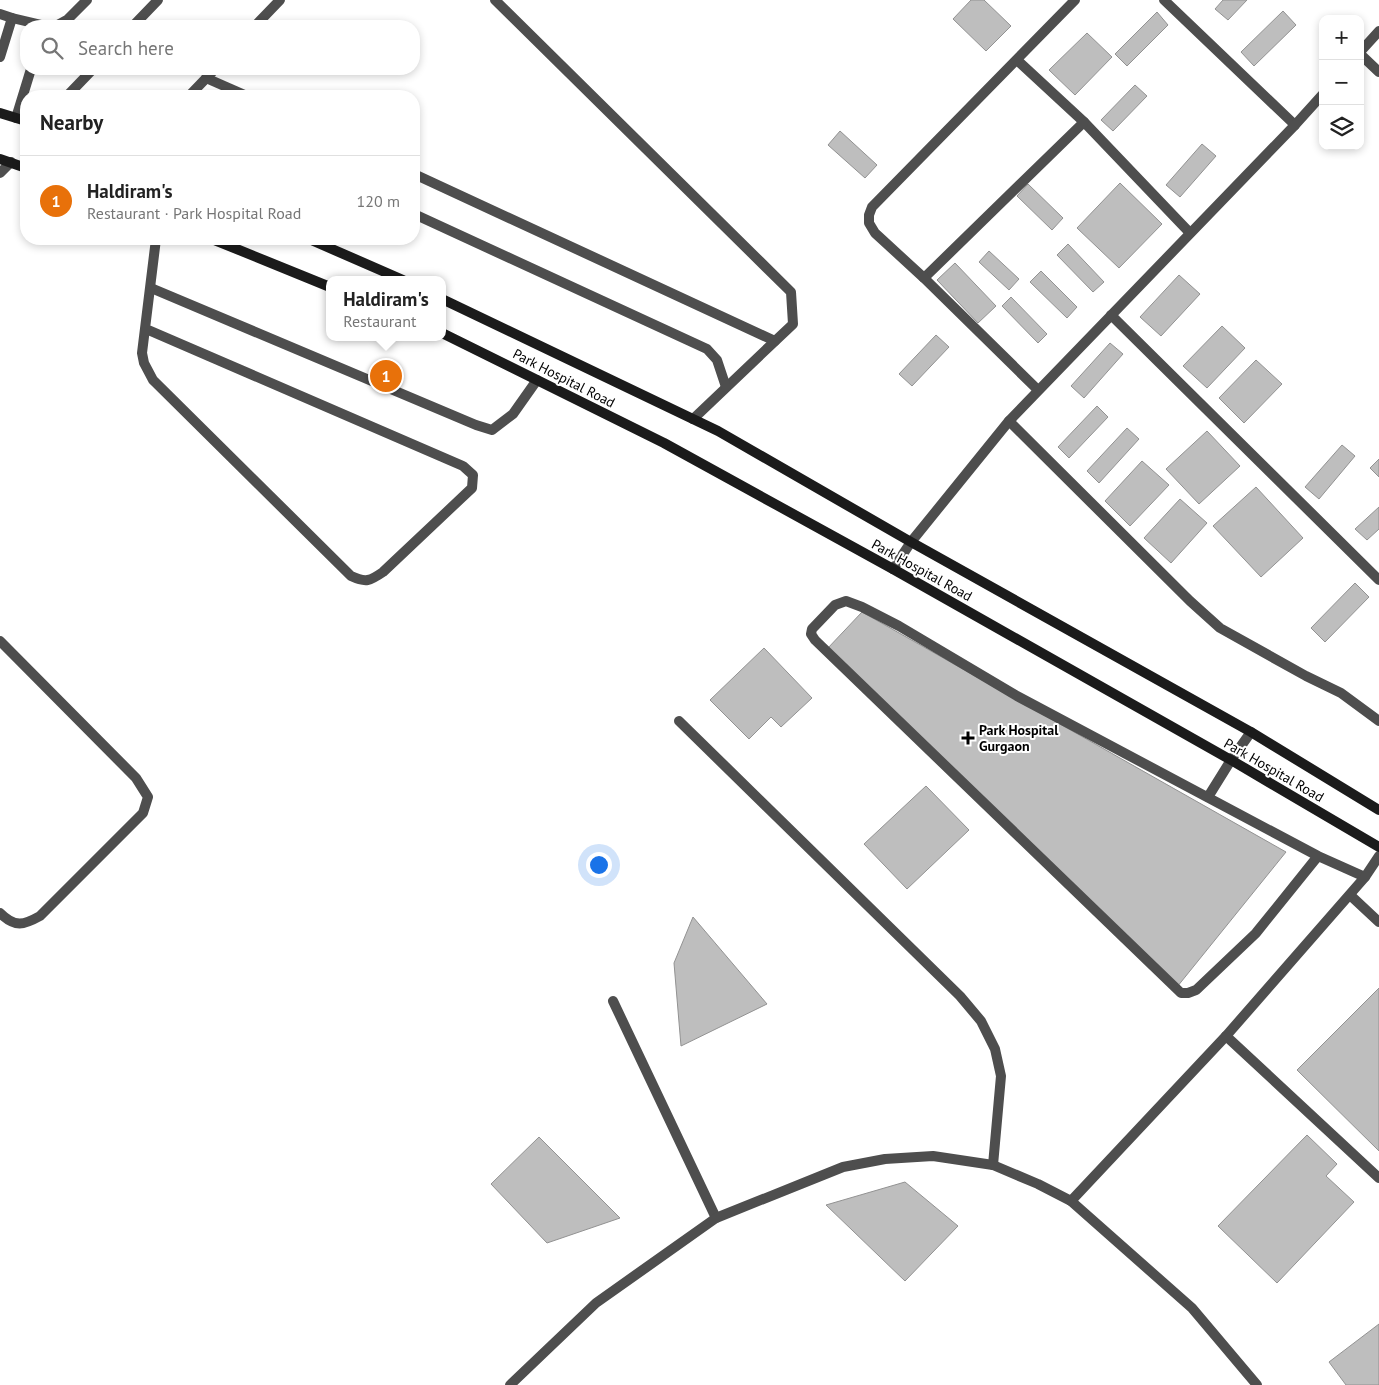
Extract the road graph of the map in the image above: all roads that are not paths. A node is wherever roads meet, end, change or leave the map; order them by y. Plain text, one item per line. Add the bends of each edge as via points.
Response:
1 (87, 0) edge
2 (158, 0) edge
3 (280, 0) edge
4 (495, 0) edge
5 (1075, 0) edge
6 (1164, 0) edge
7 (0, 14) edge
8 (12, 18) junction
9 (20, 20) edge
10 (67, 20) edge
11 (139, 20) edge
12 (261, 20) edge
13 (1379, 31) edge
14 (1364, 48) edge
15 (0, 57) edge
16 (1364, 57) edge
17 (1018, 60) junction
18 (1379, 72) edge
19 (29, 75) edge
20 (87, 75) edge
21 (209, 75) edge
22 (206, 78) junction
23 (25, 90) edge
24 (73, 90) edge
25 (195, 90) edge
26 (233, 90) edge
27 (1319, 98) edge
28 (20, 105) edge
29 (0, 112) edge
30 (16, 118) junction
31 (20, 119) edge
32 (1084, 122) junction
33 (1295, 125) junction
34 (0, 159) edge
35 (11, 162) junction
36 (20, 166) edge
37 (0, 173) edge
38 (420, 177) edge
39 (420, 217) edge
40 (1190, 233) junction
41 (155, 245) edge
42 (227, 245) edge
43 (323, 245) edge
44 (394, 276) edge
45 (924, 278) junction
46 (326, 285) edge
47 (151, 288) junction
48 (446, 301) edge
49 (1111, 315) junction
50 (146, 329) junction
51 (446, 335) edge
52 (775, 341) junction
53 (537, 380) junction
54 (726, 387) junction
55 (1038, 390) junction
56 (693, 419) junction
57 (1009, 421) junction
58 (911, 542) junction
59 (893, 569) junction
60 (1379, 580) edge
61 (0, 641) edge
62 (679, 721) dead end
63 (1379, 721) edge
64 (1251, 732) junction
65 (1231, 760) junction
66 (1208, 798) junction
67 (1379, 810) edge
68 (1379, 847) edge
69 (1318, 856) junction
70 (1379, 856) edge
71 (1365, 877) junction
72 (1350, 895) junction
73 (0, 914) edge
74 (1379, 922) edge
75 (613, 1001) dead end
76 (1226, 1036) junction
77 (993, 1165) junction
78 (1379, 1178) edge
79 (1071, 1201) junction
80 (716, 1218) junction
81 (510, 1385) edge
82 (1257, 1385) edge

1 - 10 street
2 - 11 street
3 - 12 street
4 - 52 street via 791,292 793,324
5 - 17 street
6 - 33 street
7 - 8 street
8 - 9 street
8 - 15 street
13 - 14 street
16 - 18 street
17 - 32 street
17 - 45 street via 872,208 869,215 875,233
19 - 23 street
20 - 24 street
21 - 22 street
22 - 25 street
22 - 26 street
27 - 33 street
28 - 30 street
29 - 30 main road
30 - 31 main road
32 - 40 street
32 - 45 street
33 - 40 street
34 - 35 main road
35 - 36 main road
35 - 37 street
38 - 52 street
39 - 54 street via 708,349 717,360
40 - 49 street
41 - 47 street
42 - 46 main road
43 - 44 main road
45 - 55 street
47 - 50 street
47 - 53 street via 492,430 514,414
48 - 56 main road, Park Hospital Road
49 - 55 street
49 - 60 street
50 - 50 street via 142,353 153,380 351,576 362,581 372,580 472,488 473,475 464,466
51 - 53 main road, Park Hospital Road
52 - 54 street
53 - 59 main road, Park Hospital Road via 664,443
54 - 56 street
55 - 57 street
56 - 58 main road, Park Hospital Road
57 - 58 street
57 - 63 street via 1220,628 1341,693
58 - 59 street
58 - 64 main road, Park Hospital Road
59 - 65 main road, Park Hospital Road
61 - 73 street via 136,778 148,797 143,813 40,916 26,924 15,924
62 - 77 street via 960,996 981,1021 995,1049 1001,1076
64 - 65 street
64 - 67 main road, Park Hospital Road
65 - 66 street
65 - 68 main road, Park Hospital Road
66 - 69 street
66 - 69 street via 1017,696 862,607 846,601 835,605 812,629 814,640 1181,993 1196,990 1247,942
69 - 71 street
70 - 71 street
71 - 72 street
72 - 74 street
72 - 76 street
75 - 80 street
76 - 78 street
76 - 79 street
77 - 79 street
77 - 80 street via 933,1156 885,1159 843,1167
79 - 82 street via 1192,1308
80 - 81 street via 596,1303

